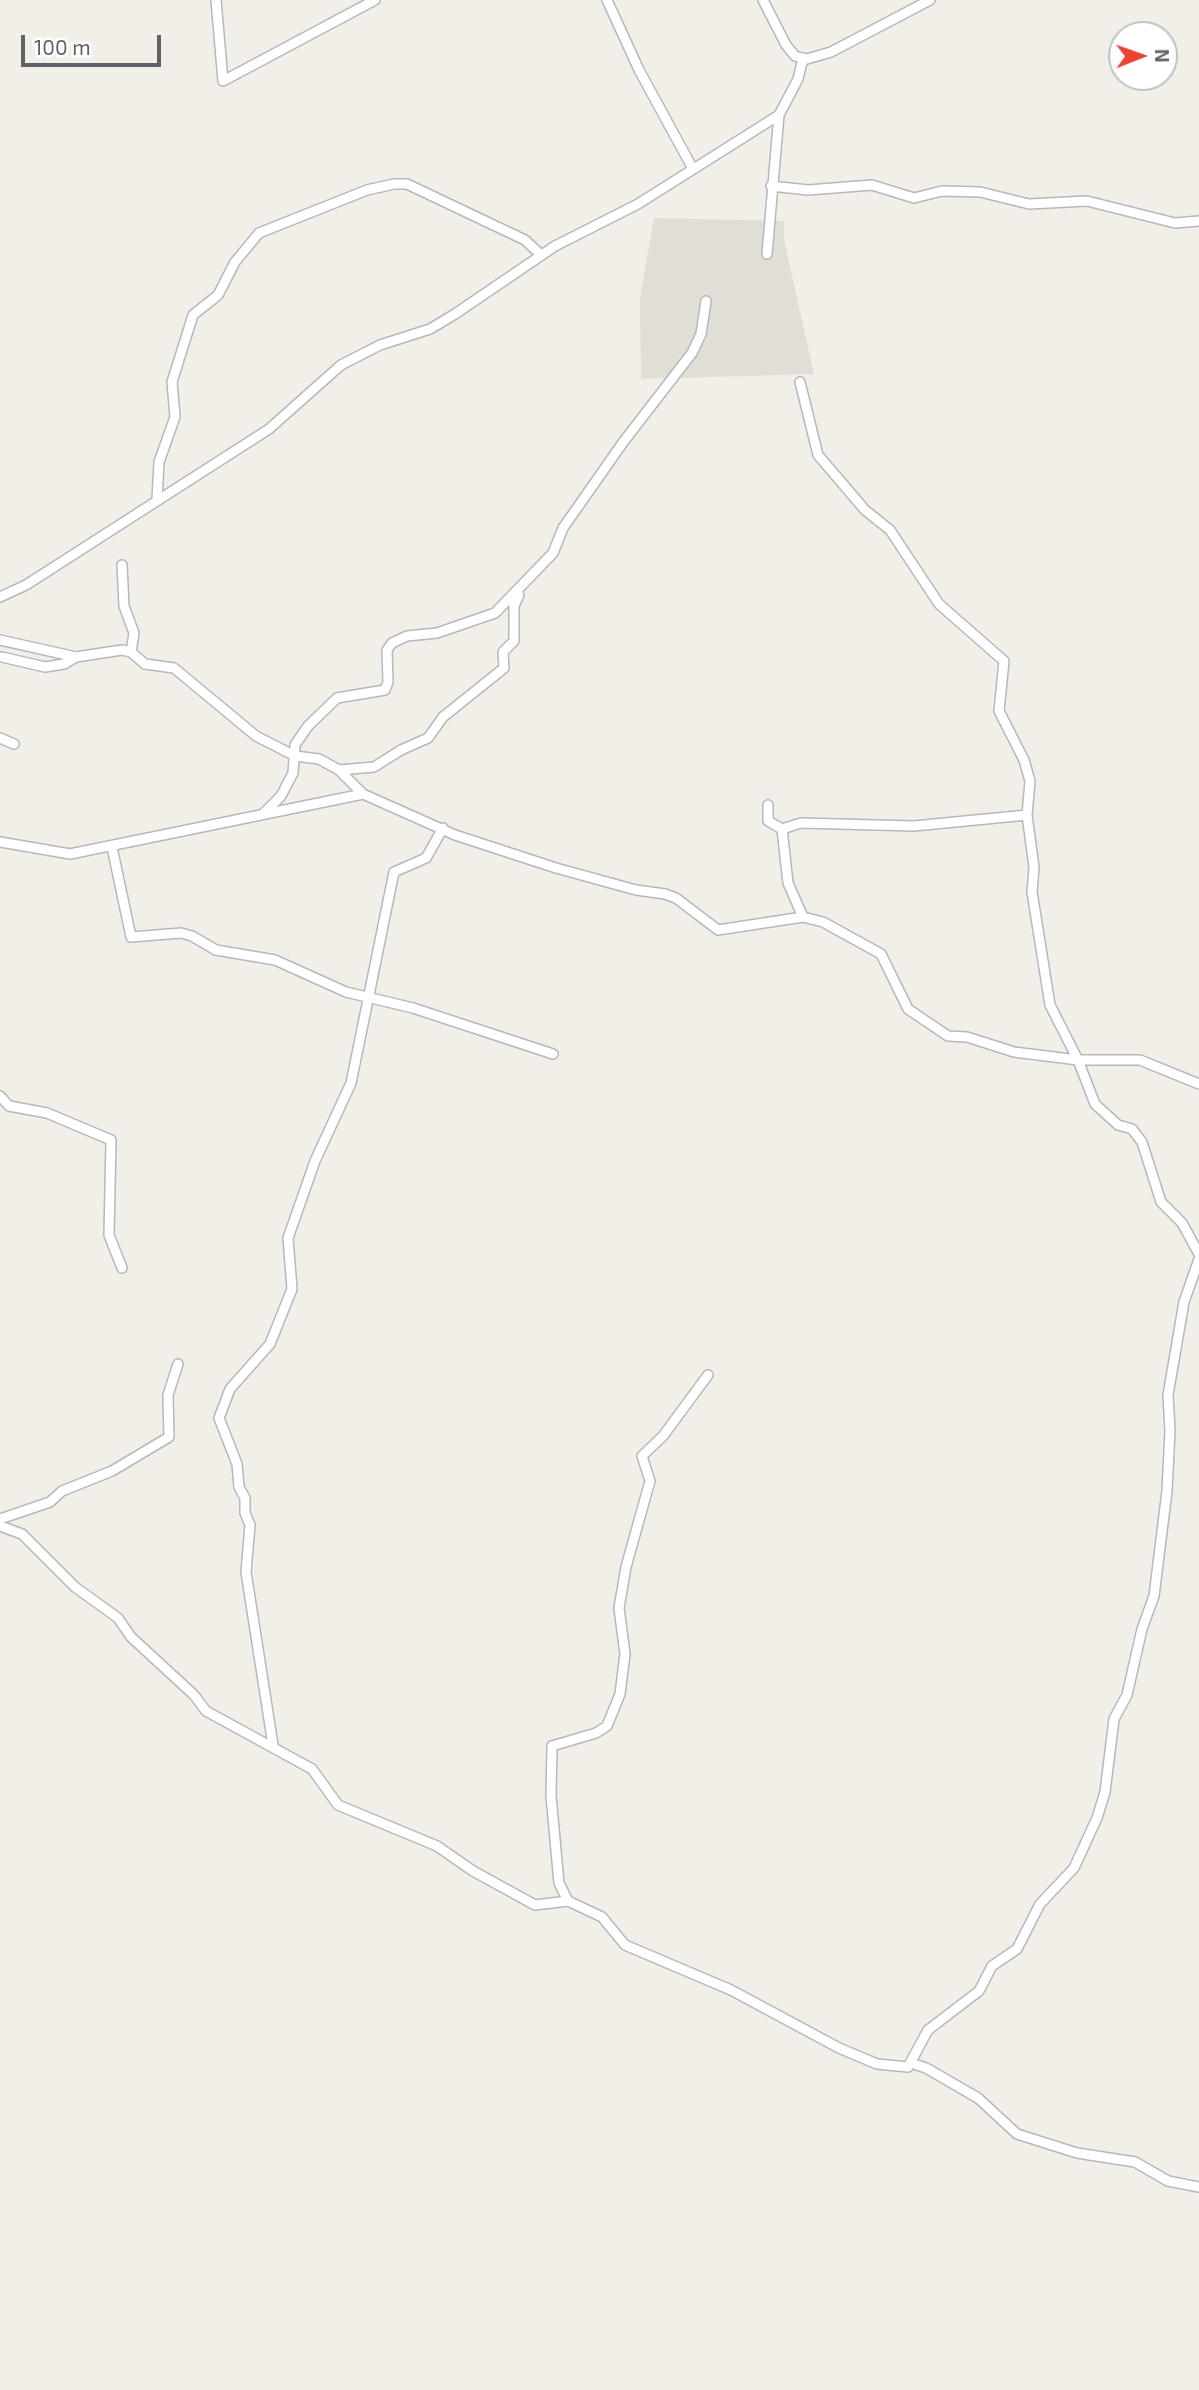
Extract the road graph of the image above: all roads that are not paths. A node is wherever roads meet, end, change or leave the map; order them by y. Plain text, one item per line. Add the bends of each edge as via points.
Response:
1 (216, 0) edge
2 (375, 0) edge
3 (607, 0) edge
4 (763, 0) edge
5 (930, 0) edge
6 (803, 58) junction
7 (779, 115) junction
8 (692, 169) junction
9 (771, 186) junction
10 (1199, 221) edge
11 (767, 254) dead end
12 (541, 255) junction
13 (706, 301) dead end
14 (800, 382) dead end
15 (157, 499) junction
16 (122, 565) dead end
17 (526, 578) junction
18 (0, 597) edge
19 (0, 640) edge
20 (131, 652) junction
21 (2, 657) dead end
22 (76, 657) junction
23 (0, 738) edge
24 (14, 744) dead end
25 (295, 756) junction
26 (339, 770) junction
27 (363, 794) junction
28 (768, 805) dead end
29 (264, 813) junction
30 (1027, 815) junction
31 (443, 828) junction
32 (782, 829) junction
33 (0, 842) edge
34 (112, 847) junction
35 (803, 917) junction
36 (367, 999) junction
37 (553, 1055) dead end
38 (1078, 1060) junction
39 (1199, 1084) edge
40 (0, 1096) edge
41 (1199, 1260) edge
42 (122, 1268) dead end
43 (178, 1364) dead end
44 (708, 1375) dead end
45 (0, 1525) edge
46 (273, 1745) junction
47 (568, 1901) junction
48 (911, 2063) junction
49 (1199, 2187) edge

1 - 2 street via 223,82
3 - 8 street
4 - 6 street via 786,45
5 - 6 street via 831,52
6 - 7 street via 798,79
7 - 8 street
7 - 9 street
8 - 12 street via 638,204
9 - 10 street via 808,190 872,185 914,198 942,191 981,192 1029,204 1087,201 1175,223
9 - 11 street
12 - 15 street via 430,329 380,345 341,365 269,429
12 - 15 street via 525,240 407,184 367,190 259,233 235,262 218,295 193,315 172,382 175,417 159,462
13 - 17 street via 701,334 692,352 563,528 553,553
14 - 30 street via 818,455 865,510 890,530 939,604 1004,661 999,711 1030,781
15 - 18 street via 26,585
16 - 20 street via 124,606 135,633
17 - 25 street via 506,606 495,613 392,643 387,650 384,690 337,698 299,738
17 - 26 street via 514,606 514,641 503,652 504,668 443,717 428,738 374,767
19 - 22 street
20 - 22 street
20 - 25 street via 145,664 174,668 257,736
21 - 22 street via 45,667
23 - 24 street
25 - 26 street via 319,759
25 - 29 street via 293,773 281,796
26 - 27 street
27 - 29 street
27 - 31 street
28 - 32 street via 768,821
29 - 34 street
30 - 32 street via 914,826 801,823
30 - 38 street via 1034,867 1032,891 1050,1005
31 - 35 street via 556,868 666,894 718,930
31 - 36 street via 426,858 394,873
32 - 35 street via 788,883
33 - 34 street via 70,854
34 - 36 street via 131,937 181,933 216,950 275,960
35 - 38 street via 823,922 875,949 908,1009 948,1036 968,1037 1014,1052
36 - 37 street via 413,1008
36 - 46 street via 351,1083 315,1161 288,1238 292,1289 270,1344 230,1389 219,1418 237,1464 250,1525 246,1572
38 - 39 street via 1140,1060
38 - 41 street via 1095,1104 1118,1125 1132,1129 1142,1142 1161,1202 1182,1223
40 - 42 street via 9,1106 47,1113 111,1140 109,1235
41 - 48 street via 1184,1302 1168,1395 1167,1491 1154,1596 1127,1695 1114,1720 1097,1818 1074,1868 1040,1904 1017,1949 992,1966 979,1991 928,2030
43 - 45 street via 168,1395 169,1437 113,1471 62,1490 50,1502
44 - 47 street via 663,1436 642,1456 650,1481 626,1567 619,1608 625,1654 620,1694 607,1726 552,1746 559,1883
45 - 46 street via 22,1534 75,1587 118,1619 206,1711
46 - 47 street via 312,1769 338,1805 437,1846 535,1905
47 - 48 street via 602,1917 625,1945 731,1990 839,2048 877,2064 908,2067
48 - 49 street via 978,2098 1017,2134 1077,2153 1135,2162 1168,2180

